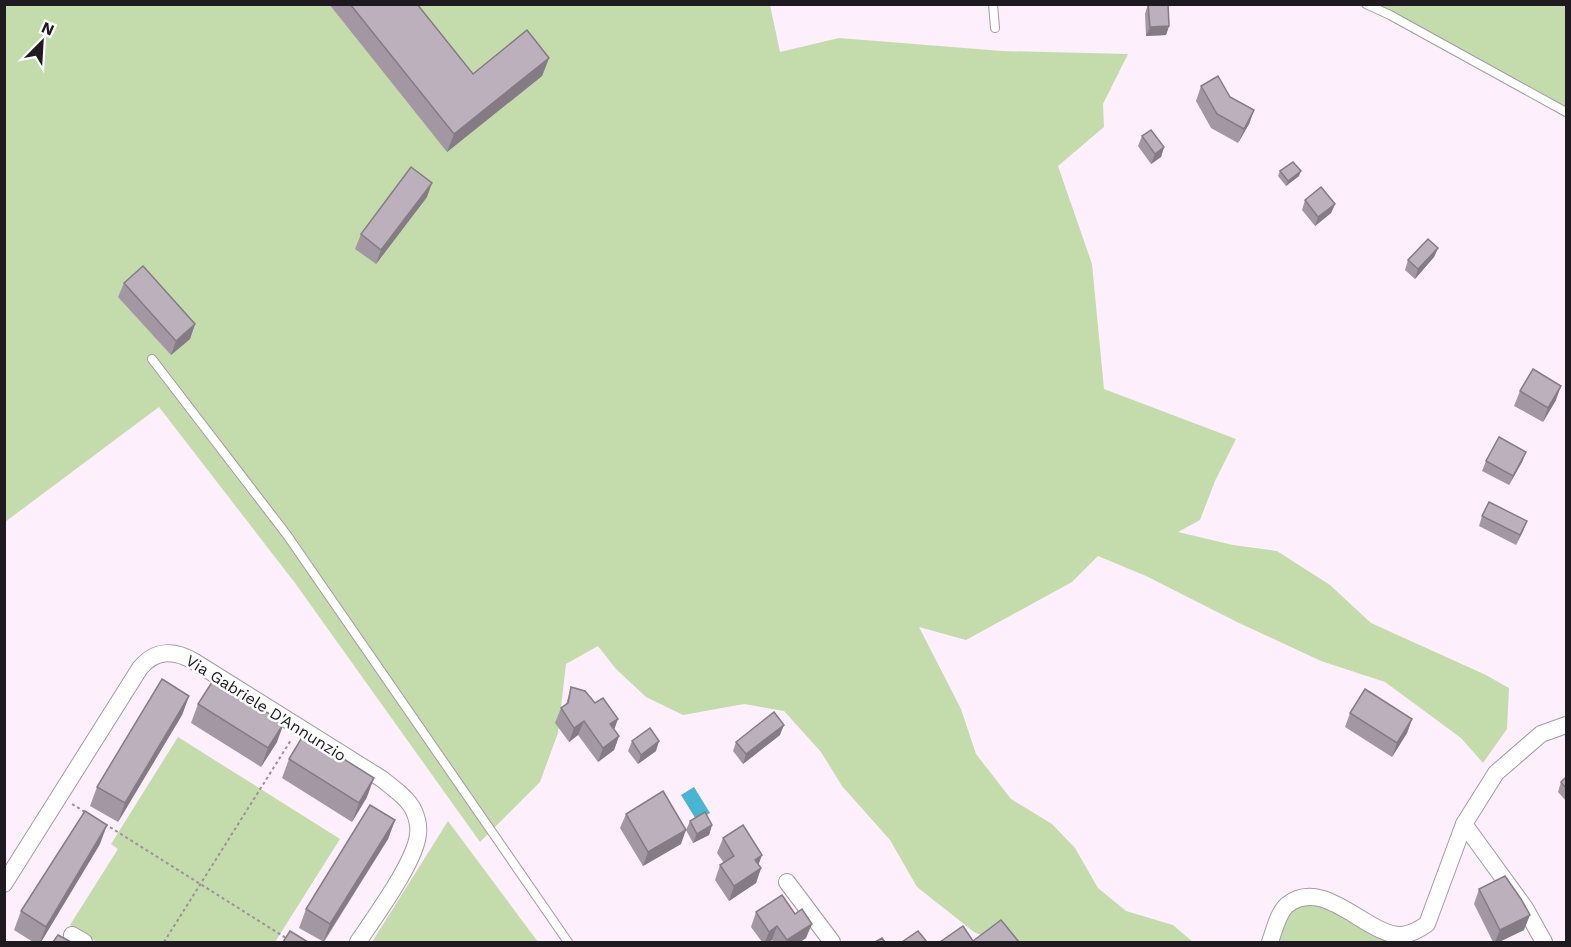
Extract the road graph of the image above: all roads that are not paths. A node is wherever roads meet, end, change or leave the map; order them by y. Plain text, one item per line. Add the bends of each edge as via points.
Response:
1 (993, 4) edge
2 (1366, 4) edge
3 (995, 28) dead end
4 (1566, 112) edge
5 (152, 359) dead end
6 (1566, 725) edge
7 (1464, 824) junction
8 (787, 882) dead end
9 (4, 884) edge
10 (358, 942) edge
11 (568, 942) edge
12 (832, 942) edge
13 (1269, 942) edge
14 (1544, 942) edge

1 - 3 lane
2 - 4 lane
5 - 11 lane via 287,535
6 - 7 street via 1541,734 1496,773
7 - 13 street via 1427,924 1399,935 1322,898 1310,897 1287,905
7 - 14 street via 1525,908
8 - 12 street
9 - 10 street, Via Gabriele D'Annunzio via 136,674 147,661 172,653 186,657 299,727 393,788 411,806 418,834 412,854

